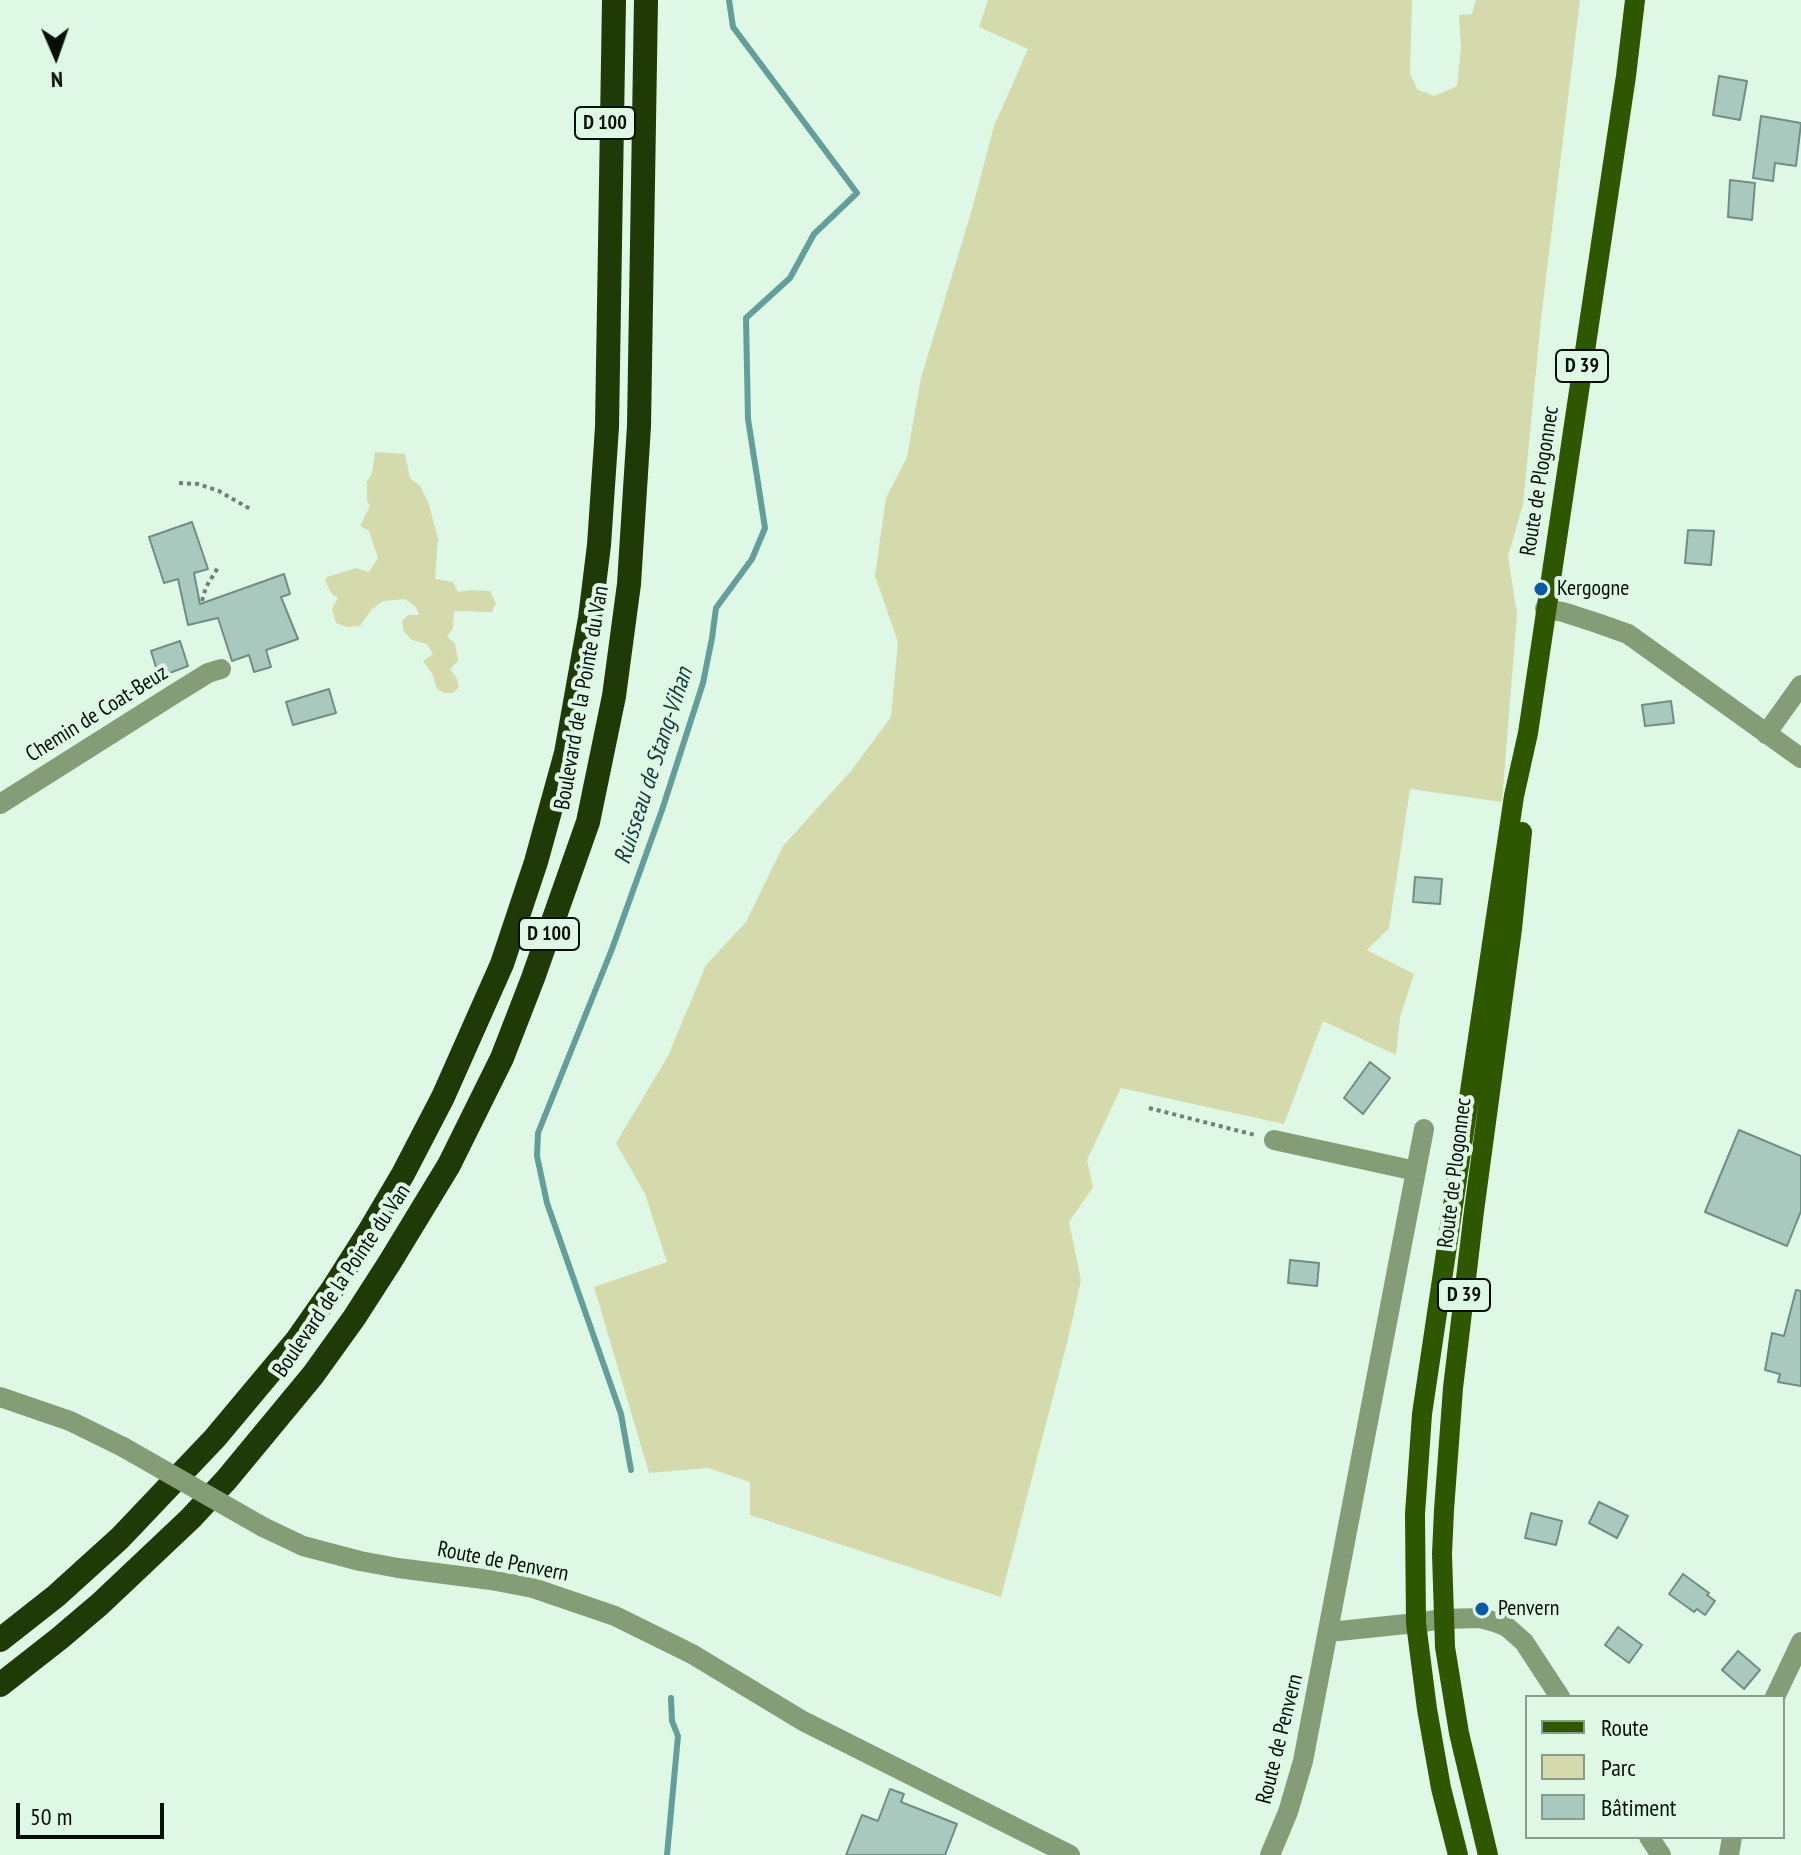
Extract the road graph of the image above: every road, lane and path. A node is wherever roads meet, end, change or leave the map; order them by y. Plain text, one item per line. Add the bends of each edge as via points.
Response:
1 (600, 0) edge
2 (614, 0) edge
3 (646, 0) edge
4 (1635, 0) edge
5 (611, 247) junction
6 (179, 483) dead end
7 (252, 510) dead end
8 (219, 566) dead end
9 (202, 601) dead end
10 (1545, 609) junction
11 (221, 669) dead end
12 (1801, 685) edge
13 (1528, 733) junction
14 (1766, 734) junction
15 (1801, 758) edge
16 (0, 804) edge
17 (1149, 1108) dead end
18 (1424, 1129) dead end
19 (1274, 1140) joint
20 (1416, 1171) junction
21 (0, 1397) edge
22 (1443, 1619) junction
23 (1416, 1623) junction
24 (1329, 1632) junction
25 (0, 1640) edge
26 (1801, 1642) edge
27 (0, 1685) edge
28 (1559, 1695) edge
29 (1776, 1695) edge
30 (1070, 1855) edge
31 (1270, 1855) edge
32 (1458, 1855) edge
33 (1488, 1855) edge

1 - 5 highway, D 100
2 - 5 highway, Boulevard de la Pointe du Van / D 100
3 - 27 highway, Boulevard de la Pointe du Van / D 100 via 639,426 629,584 614,696 588,822 533,978 502,1058 449,1165 313,1375 191,1518 70,1630
4 - 10 main road, Route de Plogonnec / D 39
5 - 25 highway, Boulevard de la Pointe du Van / D 100 via 604,473 590,618 552,806 522,909 490,991 403,1174 297,1340 215,1438 120,1538
6 - 7 path via 219,491
8 - 9 path
10 - 13 main road, Route de Plogonnec / D 39
10 - 14 street via 1628,634
11 - 16 street, Chemin de Coat-Beuz via 195,680
12 - 14 street
13 - 22 main road, Route de Plogonnec / D 39 via 1512,929 1450,1414
13 - 23 main road, Route de Plogonnec / D 39 via 1514,796 1422,1414 1415,1514
14 - 15 street
17 - 19 path
18 - 20 street, Route de Plogonnec
19 - 20 street, Route de Plogonnec
20 - 24 street, Route de Plogonnec
21 - 30 street, Route de Penvern, bridge via 70,1421 123,1447 303,1546 360,1561 533,1588 615,1616 692,1654 803,1721
22 - 23 street
22 - 28 street via 1480,1618 1507,1627 1524,1642
22 - 33 main road, Route de Plogonnec / D 39 via 1457,1720
23 - 24 street
23 - 32 main road, Route de Plogonnec / D 39 via 1441,1788
24 - 31 street, Route de Penvern via 1303,1761
26 - 29 street

